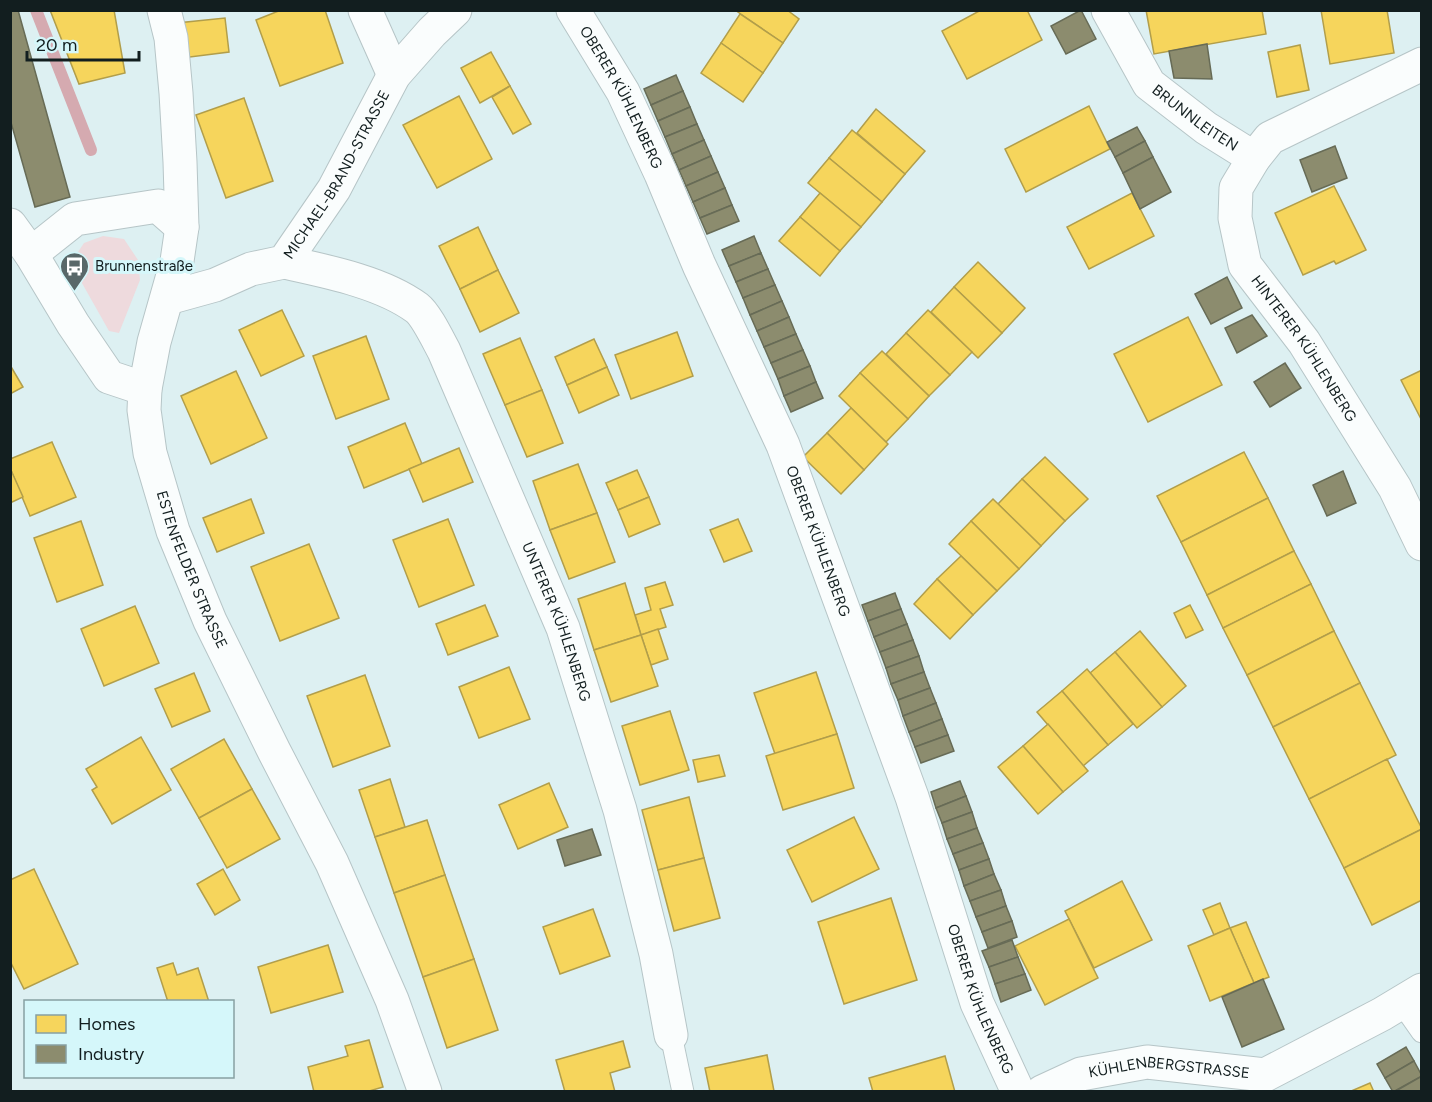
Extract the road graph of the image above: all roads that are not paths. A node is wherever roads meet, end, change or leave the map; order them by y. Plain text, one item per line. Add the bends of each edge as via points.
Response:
1 (164, 10) edge
2 (365, 10) edge
3 (455, 10) edge
4 (573, 10) edge
5 (1108, 10) edge
6 (1422, 64) edge
7 (394, 75) junction
8 (1254, 159) junction
9 (10, 225) edge
10 (182, 227) junction
11 (31, 254) junction
12 (284, 262) junction
13 (168, 298) junction
14 (145, 389) junction
15 (1422, 543) edge
16 (1411, 996) edge
17 (1422, 1032) edge
18 (671, 1035) joint
19 (1268, 1083) edge
20 (425, 1092) edge
21 (683, 1092) edge
22 (1018, 1092) edge
23 (1042, 1092) edge

1 - 10 street, ESTENFELDER STRASSE via 176,93
2 - 7 street, MICHAEL-BRAND-STRASSE
3 - 7 street
4 - 22 street, OBERER KÜHLENBERG via 627,102 783,445 912,797 976,1003
5 - 8 street, BRUNNLEITEN via 1149,84
6 - 8 street, HINTERER KÜHLENBERG via 1270,138
7 - 12 street, MICHAEL-BRAND-STRASSE via 333,189
8 - 15 street, HINTERER KÜHLENBERG via 1236,188 1235,218 1245,265 1304,342 1395,488
9 - 11 street
10 - 11 street via 158,206 75,219
10 - 13 street, ESTENFELDER STRASSE
11 - 14 street via 109,377
12 - 13 street, MICHAEL-BRAND-STRASSE via 251,269 215,285
12 - 18 street, UNTERER KÜHLENBERG via 380,289 418,309 444,351 563,628 620,810 656,954
13 - 14 street, ESTENFELDER STRASSE
14 - 20 street, ESTENFELDER STRASSE via 150,453 173,531 210,621 332,863 392,1000
16 - 17 lane
16 - 19 street, KÜHLENBERGSTRASSE
18 - 21 lane, UNTERER KÜHLENBERG
19 - 23 street, KÜHLENBERGSTRASSE via 1147,1062 1081,1074

